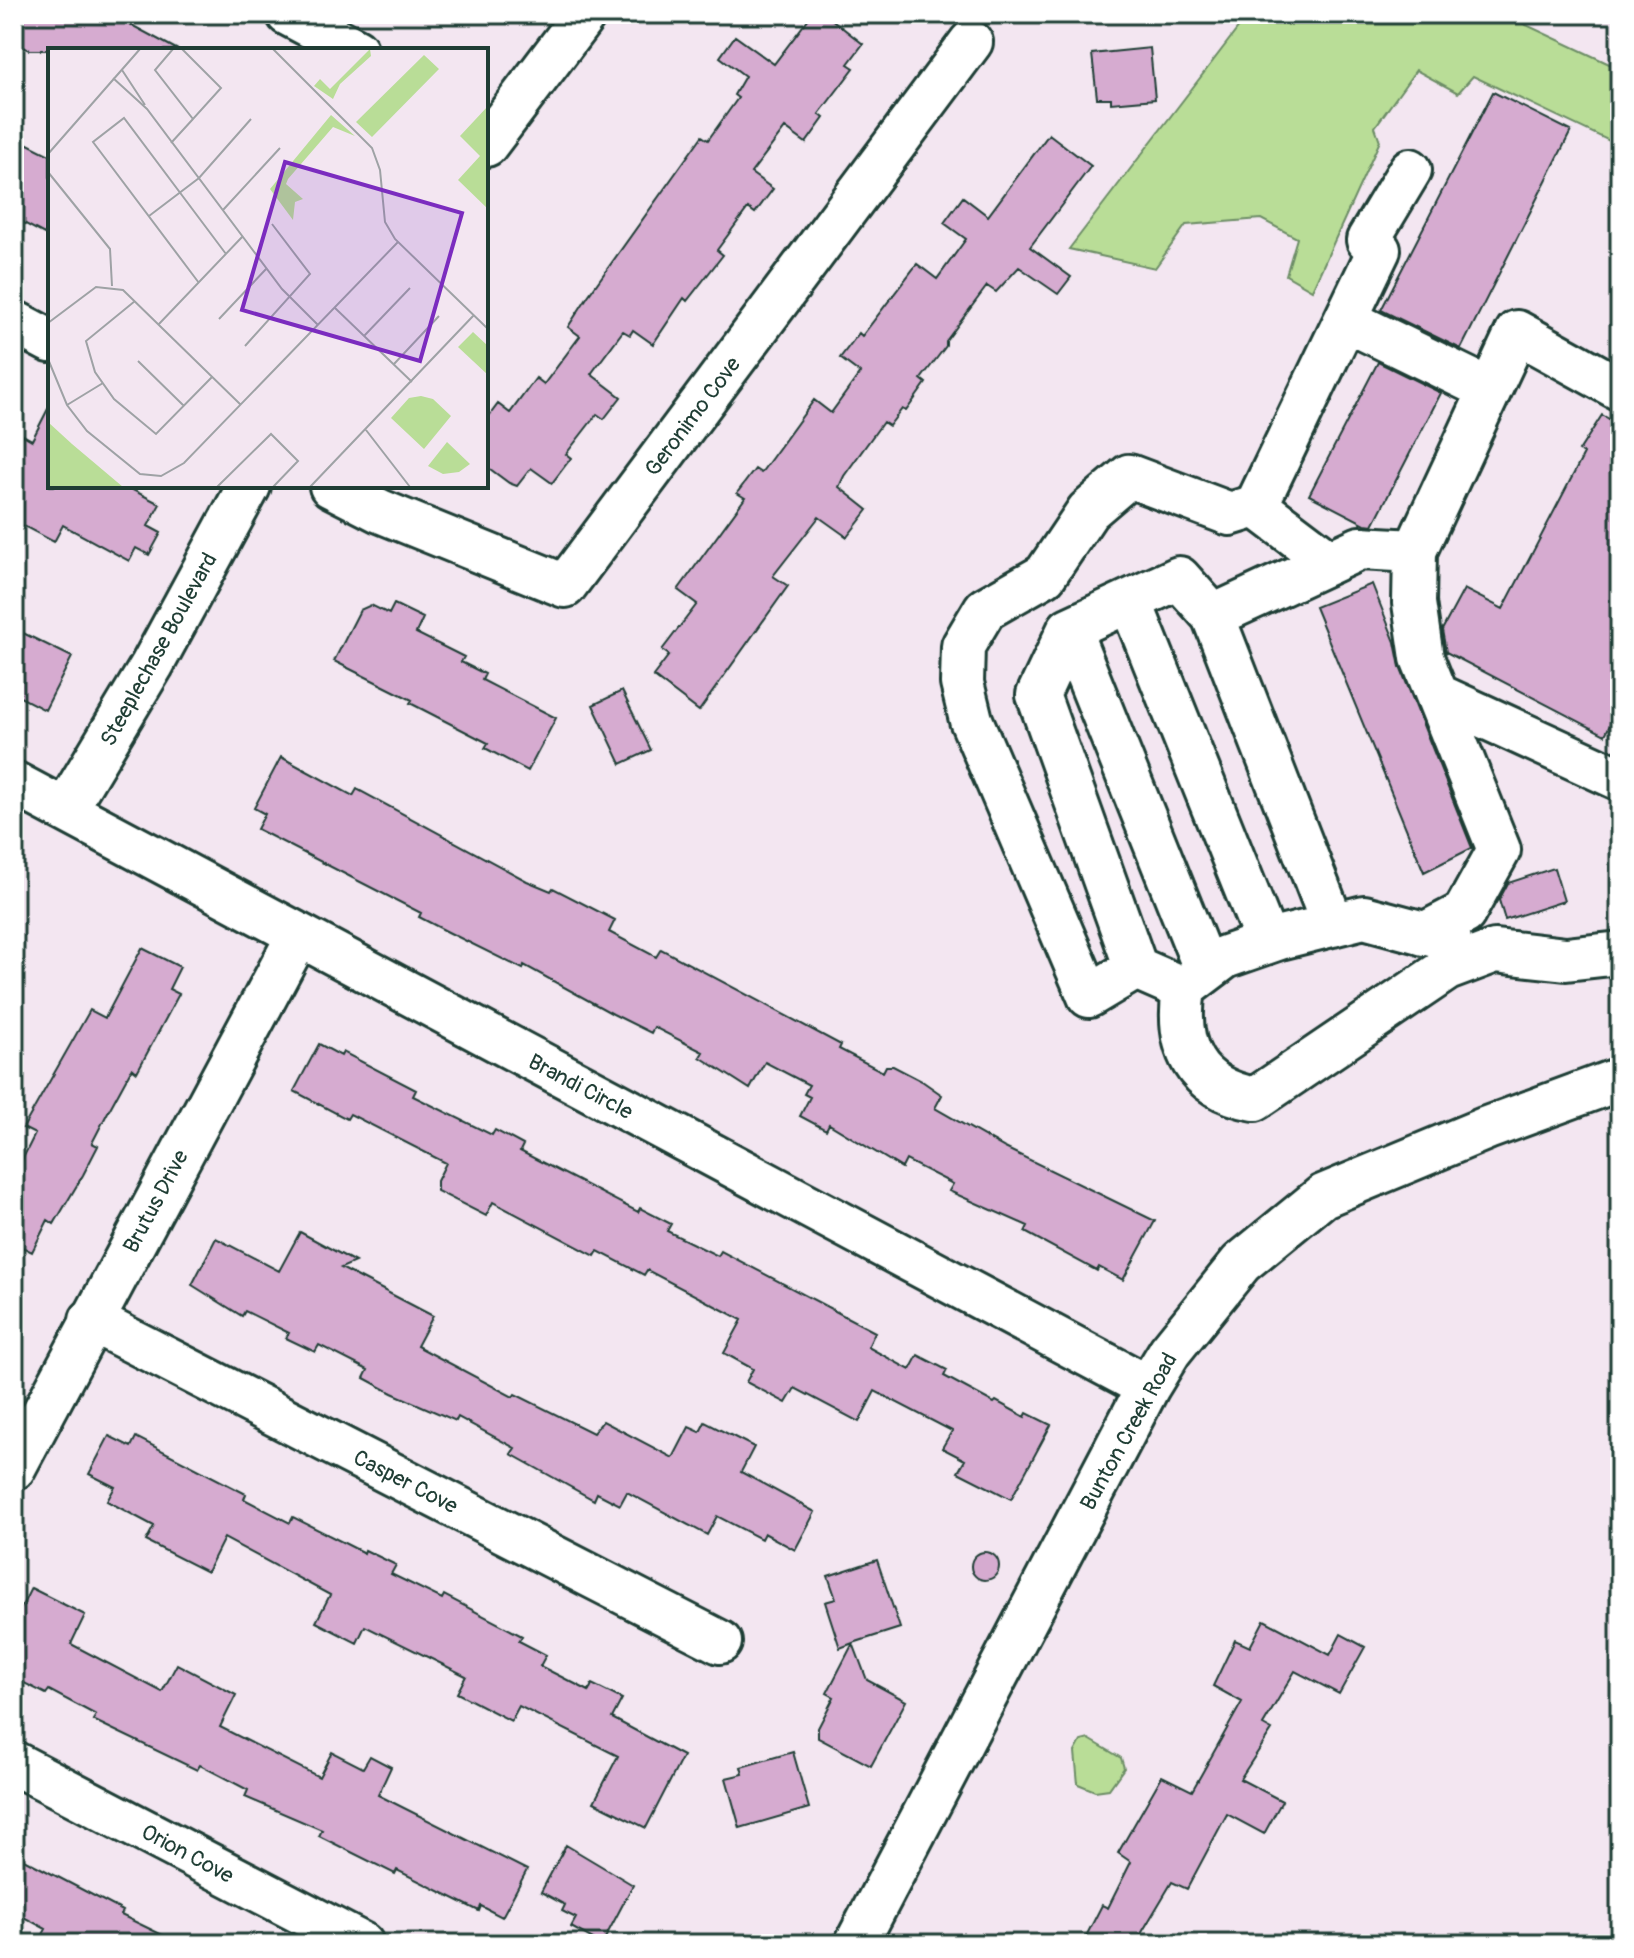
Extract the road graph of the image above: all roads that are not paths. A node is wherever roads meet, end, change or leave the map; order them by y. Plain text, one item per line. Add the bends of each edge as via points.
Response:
1 (288, 14) edge
2 (585, 14) edge
3 (971, 42) dead end
4 (352, 48) edge
5 (491, 130) edge
6 (1410, 170) dead end
7 (1348, 321) junction
8 (14, 322) edge
9 (48, 340) edge
10 (1620, 389) edge
11 (1490, 390) junction
12 (248, 488) edge
13 (335, 488) edge
14 (1256, 506) junction
15 (1415, 551) junction
16 (1330, 562) junction
17 (1130, 601) junction
18 (1213, 616) junction
19 (1069, 629) junction
20 (1437, 695) junction
21 (1620, 779) edge
22 (14, 783) edge
23 (65, 810) junction
24 (1333, 925) junction
25 (1424, 934) junction
26 (298, 936) junction
27 (1267, 942) junction
28 (1495, 951) junction
29 (1620, 953) edge
30 (1136, 968) junction
31 (1195, 980) junction
32 (1620, 1079) edge
33 (91, 1320) junction
34 (1148, 1387) junction
35 (14, 1468) edge
36 (720, 1642) dead end
37 (14, 1763) edge
38 (362, 1944) edge
39 (856, 1944) edge

1 - 4 street
2 - 5 street
3 - 13 street, Geronimo Cove via 565,586
6 - 7 street via 1368,240 1379,250
7 - 11 street
7 - 14 street
8 - 9 street
10 - 11 street via 1517,332
11 - 15 street
12 - 23 street, Steeplechase Boulevard via 152,665
14 - 16 street
14 - 30 street via 1230,514 1129,476 1088,511 1045,575 985,609 963,646 962,683 971,720 1089,996
15 - 16 street via 1360,548
15 - 20 street via 1414,603 1422,658
16 - 18 street
17 - 18 street via 1179,578
17 - 19 street
17 - 27 street
18 - 24 street
19 - 30 street via 1038,695
19 - 31 street
20 - 21 street
20 - 25 street via 1499,850 1464,913
22 - 23 street, Brandi Circle
23 - 26 street, Brandi Circle
24 - 25 street via 1364,917
24 - 27 street
25 - 28 street
26 - 33 street, Brutus Drive
26 - 34 street, Brandi Circle
27 - 31 street via 1225,957
28 - 29 street via 1566,959
28 - 31 street via 1447,969 1255,1099 1228,1094 1204,1077 1188,1052 1179,1020
30 - 31 street
32 - 34 street, Bunton Creek Road via 1323,1196 1241,1263
33 - 35 street, Brutus Drive
33 - 36 street, Casper Cove
34 - 39 street, Bunton Creek Road
37 - 38 street, Orion Cove

